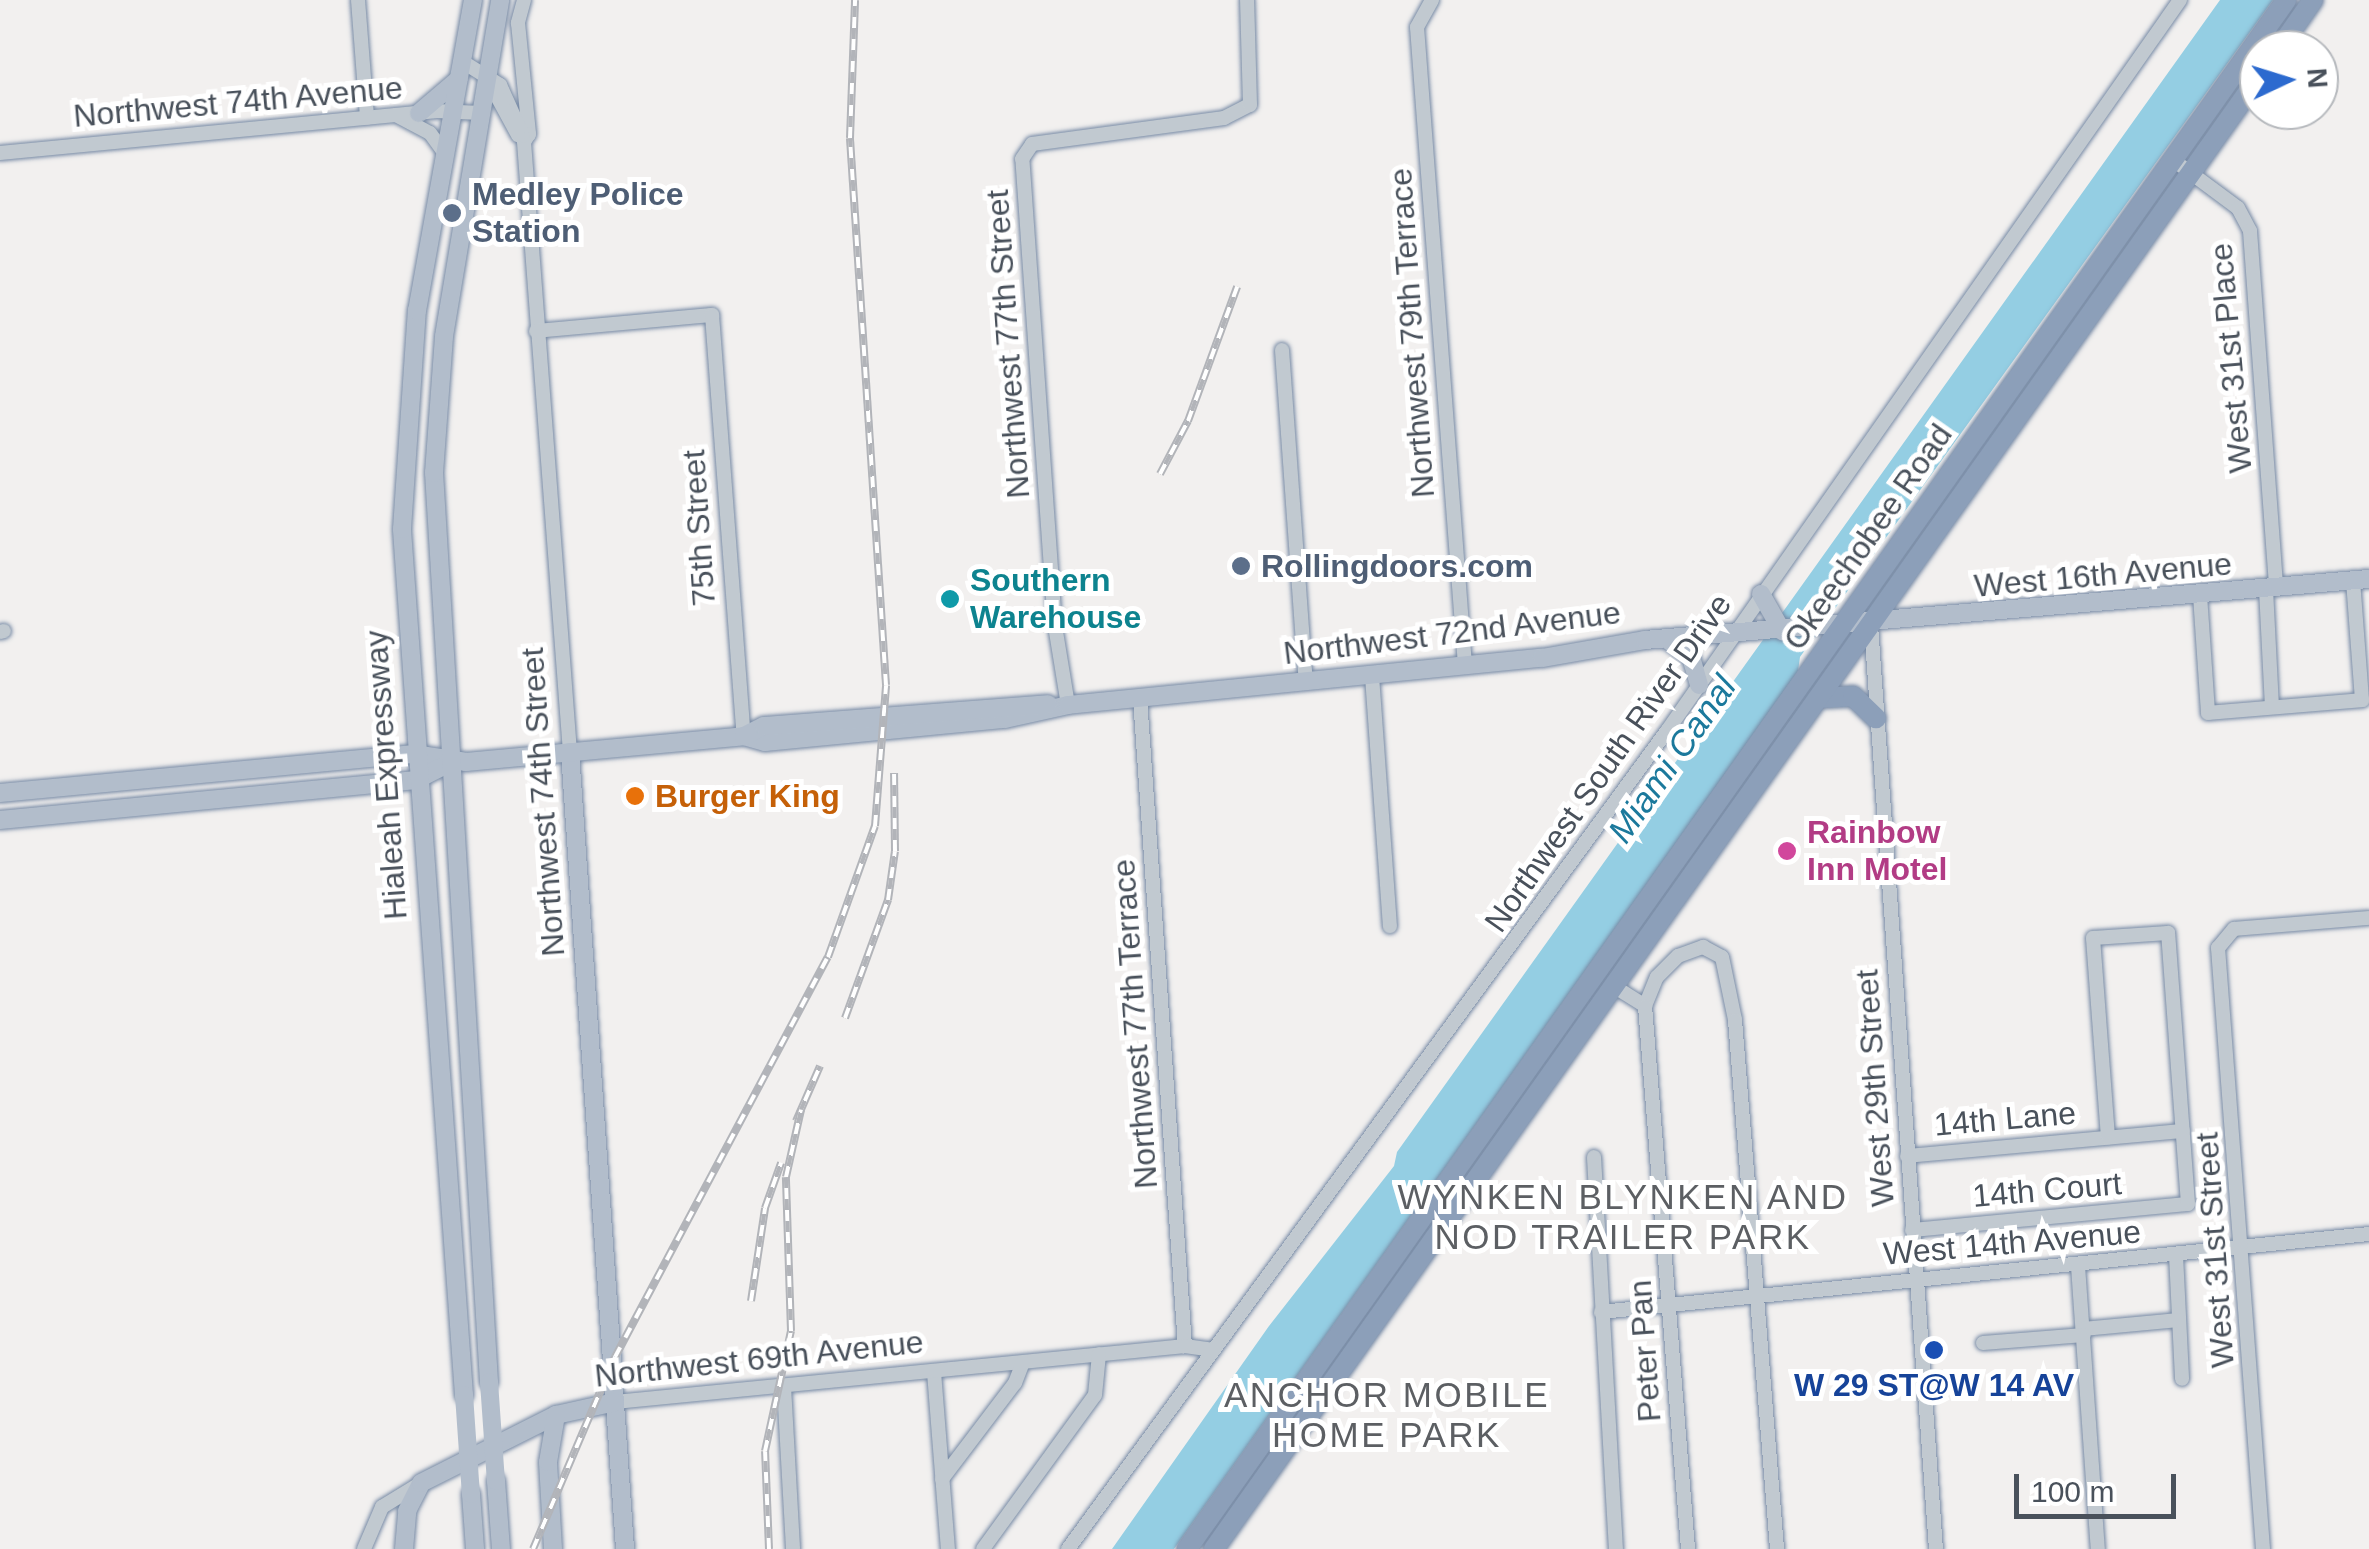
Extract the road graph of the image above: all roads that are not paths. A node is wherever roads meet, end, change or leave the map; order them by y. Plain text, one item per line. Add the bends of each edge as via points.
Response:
1 (358, 0) edge
2 (473, 0) edge
3 (500, 0) edge
4 (524, 0) edge
5 (1248, 0) edge
6 (1432, 0) edge
7 (2180, 0) edge
8 (2286, 0) edge
9 (2314, 0) edge
10 (2292, 30) edge
11 (520, 54) junction
12 (462, 70) junction
13 (488, 79) junction
14 (2239, 105) edge
15 (452, 111) junction
16 (418, 113) junction
17 (482, 113) junction
18 (395, 115) junction
19 (367, 118) junction
20 (520, 131) junction
21 (0, 152) edge
22 (444, 152) junction
23 (2172, 159) junction
24 (2191, 172) junction
25 (536, 331) junction
26 (1282, 350) dead end
27 (2361, 580) edge
28 (2271, 589) junction
29 (2200, 596) junction
30 (1764, 602) junction
31 (1871, 624) junction
32 (1834, 626) junction
33 (1773, 632) junction
34 (1733, 635) junction
35 (1664, 638) junction
36 (1465, 666) junction
37 (1372, 676) junction
38 (1306, 682) junction
39 (1699, 685) junction
40 (1140, 698) junction
41 (1818, 698) junction
42 (1068, 704) junction
43 (2272, 707) junction
44 (1876, 718) junction
45 (744, 736) junction
46 (570, 752) junction
47 (414, 754) junction
48 (448, 764) junction
49 (250, 770) junction
50 (416, 780) junction
51 (100, 784) junction
52 (0, 793) edge
53 (170, 804) junction
54 (102, 810) junction
55 (0, 820) edge
56 (2369, 918) edge
57 (1390, 926) dead end
58 (1615, 986) junction
59 (1646, 1006) junction
60 (2183, 1131) junction
61 (2108, 1137) junction
62 (1907, 1156) junction
63 (1594, 1157) dead end
64 (1912, 1230) junction
65 (2369, 1234) edge
66 (2243, 1247) junction
67 (2176, 1254) junction
68 (2078, 1266) junction
69 (1916, 1279) junction
70 (1754, 1301) junction
71 (1669, 1306) junction
72 (1601, 1312) junction
73 (2179, 1320) junction
74 (2084, 1332) junction
75 (1983, 1343) dead end
76 (1185, 1346) junction
77 (1212, 1350) junction
78 (1099, 1354) junction
79 (1023, 1362) junction
80 (934, 1372) junction
81 (2182, 1379) dead end
82 (784, 1387) junction
83 (615, 1402) junction
84 (556, 1415) junction
85 (519, 1433) junction
86 (548, 1462) junction
87 (942, 1479) junction
88 (421, 1483) junction
89 (364, 1549) edge
90 (404, 1549) edge
91 (475, 1549) edge
92 (501, 1549) edge
93 (553, 1549) edge
94 (625, 1549) edge
95 (794, 1549) edge
96 (948, 1549) edge
97 (983, 1549) edge
98 (1068, 1549) edge
99 (1187, 1549) edge
100 (1214, 1549) edge
101 (1616, 1549) edge
102 (1688, 1549) edge
103 (1777, 1549) edge
104 (1936, 1549) edge
105 (2098, 1549) edge
106 (2263, 1549) edge

1 - 19 street
2 - 12 main road, Hialeah Expressway
3 - 13 main road, Hialeah Expressway
4 - 11 street, Northwest 74th Street
5 - 42 street, Northwest 77th Street via 1250,105 1224,118 1032,144 1022,159 1055,626
6 - 36 street, Northwest 79th Terrace via 1417,27
7 - 30 street, Northwest South River Drive
8 - 23 highway, Okeechobee Road
9 - 10 highway
11 - 20 street, Northwest 74th Street
11 - 20 street, Northwest 74th Street via 529,134
12 - 13 street
12 - 15 main road, Hialeah Expressway
12 - 16 main road
13 - 17 main road, Hialeah Expressway
13 - 20 street
14 - 24 highway, Okeechobee Road
15 - 16 street, Northwest 74th Avenue
15 - 17 street, Northwest 74th Avenue
15 - 22 main road, Hialeah Expressway
16 - 18 street, Northwest 74th Avenue
17 - 48 main road, Hialeah Expressway via 436,412 434,553
18 - 19 street, Northwest 74th Avenue
18 - 22 street via 430,133
19 - 21 street, Northwest 74th Avenue
20 - 25 street, Northwest 74th Street
22 - 47 main road, Hialeah Expressway via 414,332 404,450 402,569
23 - 24 street, West 31st Place
23 - 32 highway, Okeechobee Road
24 - 28 street, West 31st Place via 2238,208 2250,231
24 - 31 highway, Okeechobee Road
25 - 45 street, 75th Street via 712,315
25 - 46 street, Northwest 74th Street
26 - 38 street
27 - 28 main road, West 16th Avenue
27 - 43 street via 2362,700
28 - 29 main road, West 16th Avenue
28 - 43 street, West 31st Place
29 - 31 main road, West 16th Avenue
29 - 43 street via 2208,713
30 - 33 main road
30 - 34 street, Northwest South River Drive
31 - 32 main road, West 16th Avenue
31 - 41 highway, Okeechobee Road
31 - 44 street, West 29th Street
32 - 33 main road, Northwest 72nd Avenue
32 - 99 highway, Okeechobee Road
33 - 34 main road, Northwest 72nd Avenue
34 - 35 main road, Northwest 72nd Avenue
34 - 39 street, Northwest South River Drive
35 - 36 main road, Northwest 72nd Avenue
35 - 39 main road via 1692,657
36 - 37 main road, Northwest 72nd Avenue
37 - 38 main road, Northwest 72nd Avenue
37 - 57 street
38 - 40 main road, Northwest 72nd Avenue
39 - 77 street, Northwest South River Drive
40 - 42 main road, Northwest 72nd Avenue
40 - 76 street, Northwest 77th Terrace
41 - 44 highway via 1853,696
41 - 58 highway, Okeechobee Road
42 - 45 main road, Northwest 72nd Avenue via 1014,702 764,726
44 - 62 street, West 29th Street
45 - 46 main road, Northwest 72nd Avenue
46 - 48 main road, Northwest 72nd Avenue
46 - 83 main road, Northwest 74th Street
47 - 48 main road, Northwest 72nd Avenue
47 - 49 main road, Northwest 72nd Avenue
47 - 50 main road, Hialeah Expressway
48 - 50 main road, Northwest 72nd Avenue
48 - 92 main road, Hialeah Expressway, bridge
49 - 51 main road, Northwest 72nd Avenue
49 - 53 main road via 231,786 188,790
50 - 53 main road, Northwest 72nd Avenue
50 - 91 main road, Hialeah Expressway, bridge
51 - 52 main road, Northwest 72nd Avenue
51 - 54 main road
53 - 54 main road, Northwest 72nd Avenue
54 - 55 main road, Northwest 72nd Avenue
56 - 66 street, West 31st Street via 2234,929 2218,948
58 - 59 street
58 - 100 highway, Okeechobee Road
59 - 70 street via 1662,968 1689,950 1715,950 1735,1020
59 - 71 street, Peter Pan
60 - 61 street, 14th Lane
60 - 61 street via 2168,933 2093,938
60 - 64 street, 14th Court via 2188,1204
61 - 62 street, 14th Lane
62 - 64 street, West 29th Street
63 - 72 street
64 - 69 street, West 29th Street
65 - 66 street, West 14th Avenue
66 - 67 street, West 14th Avenue
66 - 106 street, West 31st Street
67 - 68 street, West 14th Avenue
67 - 73 street
68 - 69 street, West 14th Avenue
68 - 74 street
69 - 70 street, West 14th Avenue
69 - 104 street, West 29th Street
70 - 71 street, West 14th Avenue
70 - 103 street
71 - 72 street, West 14th Avenue
71 - 102 street, Peter Pan
72 - 101 street
73 - 74 street
73 - 81 street
74 - 75 street
74 - 105 street
76 - 77 street, Northwest 69th Avenue
76 - 78 street, Northwest 69th Avenue
77 - 98 street, Northwest South River Drive
78 - 79 street, Northwest 69th Avenue
78 - 97 street via 1095,1395
79 - 80 street, Northwest 69th Avenue
79 - 87 street via 1015,1383
80 - 82 street, Northwest 69th Avenue
80 - 87 street
82 - 83 street, Northwest 69th Avenue
82 - 95 street
83 - 84 main road, Northwest 69th Avenue
83 - 94 main road, Northwest 74th Street
84 - 85 main road, Northwest 69th Avenue
84 - 86 main road
85 - 86 main road
85 - 88 main road, Northwest 69th Avenue
86 - 93 main road
87 - 96 street
88 - 89 street, Northwest 69th Avenue via 382,1507
88 - 90 main road via 407,1511

